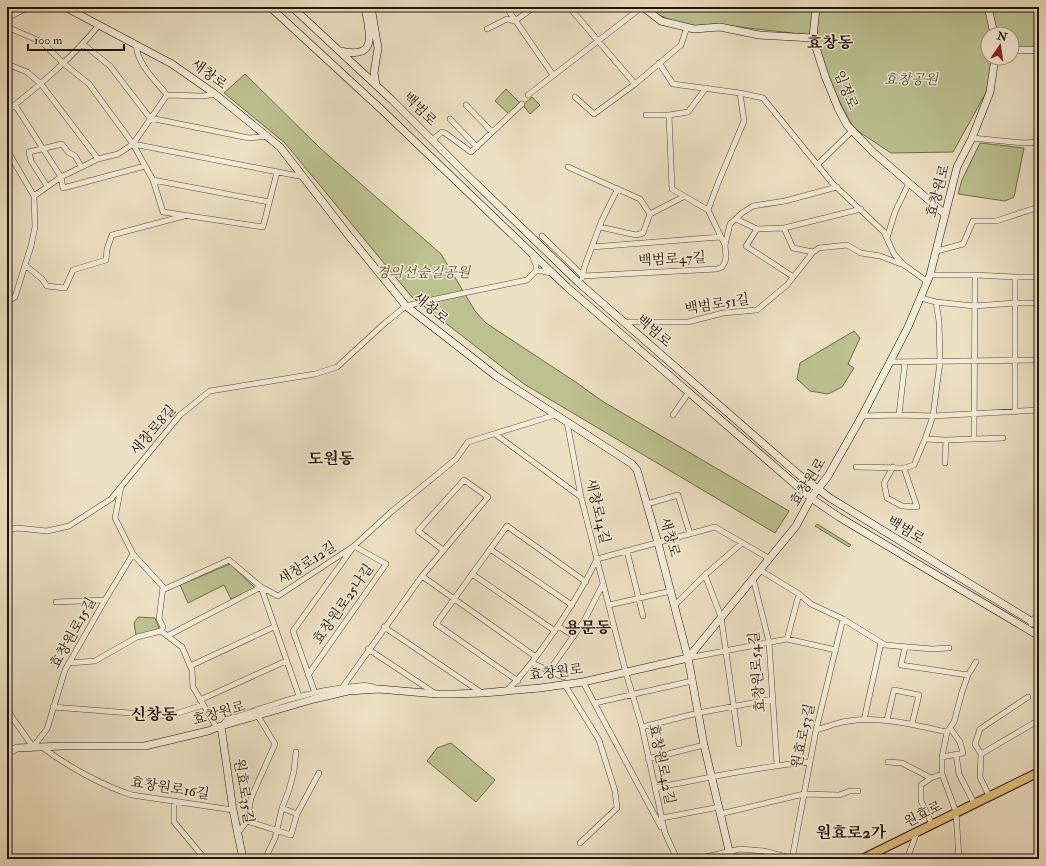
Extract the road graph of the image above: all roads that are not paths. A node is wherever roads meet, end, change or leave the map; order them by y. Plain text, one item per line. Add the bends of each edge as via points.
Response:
1 (29, 7) edge
2 (65, 7) edge
3 (270, 7) edge
4 (292, 7) edge
5 (365, 7) edge
6 (371, 7) edge
7 (506, 7) edge
8 (534, 7) edge
9 (569, 7) edge
10 (643, 7) edge
11 (816, 7) edge
12 (987, 7) edge
13 (7, 18) edge
14 (515, 21) junction
15 (99, 25) junction
16 (992, 26) edge
17 (7, 27) edge
18 (687, 27) junction
19 (487, 29) dead end
20 (813, 38) junction
21 (597, 41) junction
22 (83, 44) junction
23 (136, 44) junction
24 (339, 50) junction
25 (1020, 50) edge
26 (1039, 50) edge
27 (63, 63) junction
28 (659, 63) junction
29 (7, 64) edge
30 (994, 66) edge
31 (553, 75) junction
32 (41, 84) junction
33 (635, 84) junction
34 (376, 85) junction
35 (706, 88) junction
36 (740, 93) junction
37 (215, 94) junction
38 (168, 95) junction
39 (528, 95) dead end
40 (575, 97) dead end
41 (392, 100) junction
42 (522, 104) dead end
43 (15, 105) junction
44 (466, 105) dead end
45 (7, 111) edge
46 (383, 111) junction
47 (646, 115) dead end
48 (669, 115) junction
49 (150, 118) junction
50 (450, 119) dead end
51 (852, 130) junction
52 (492, 132) junction
53 (268, 136) junction
54 (972, 138) junction
55 (432, 140) junction
56 (1039, 142) edge
57 (133, 144) junction
58 (477, 147) junction
59 (42, 148) junction
60 (7, 150) edge
61 (98, 159) junction
62 (817, 165) junction
63 (81, 166) junction
64 (145, 166) junction
65 (568, 167) dead end
66 (277, 172) junction
67 (61, 177) junction
68 (304, 177) junction
69 (153, 180) junction
70 (909, 183) junction
71 (47, 186) junction
72 (837, 187) junction
73 (617, 190) junction
74 (34, 196) junction
75 (683, 197) junction
76 (269, 202) junction
77 (1039, 207) edge
78 (861, 209) junction
79 (708, 210) junction
80 (650, 214) junction
81 (945, 214) junction
82 (187, 216) junction
83 (736, 219) junction
84 (600, 227) junction
85 (784, 228) junction
86 (757, 229) junction
87 (542, 236) dead end
88 (720, 236) junction
89 (886, 238) junction
90 (725, 245) junction
91 (592, 247) junction
92 (937, 251) junction
93 (531, 252) junction
94 (813, 252) junction
95 (904, 265) junction
96 (25, 266) junction
97 (536, 271) junction
98 (975, 274) junction
99 (555, 275) junction
100 (792, 276) junction
101 (1039, 277) edge
102 (1015, 278) junction
103 (581, 279) junction
104 (929, 279) junction
105 (567, 287) junction
106 (921, 298) junction
107 (7, 302) edge
108 (936, 302) junction
109 (1015, 303) junction
110 (1039, 303) edge
111 (406, 306) junction
112 (974, 306) junction
113 (624, 322) junction
114 (1039, 360) edge
115 (974, 361) junction
116 (1015, 361) junction
117 (890, 362) junction
118 (905, 362) junction
119 (940, 362) junction
120 (688, 392) junction
121 (1039, 410) edge
122 (1015, 412) junction
123 (974, 414) junction
124 (555, 415) junction
125 (673, 415) dead end
126 (900, 415) junction
127 (862, 416) junction
128 (933, 416) junction
129 (567, 422) junction
130 (495, 434) junction
131 (974, 438) junction
132 (1003, 438) dead end
133 (925, 439) junction
134 (946, 440) junction
135 (778, 456) junction
136 (772, 463) junction
137 (945, 463) dead end
138 (856, 467) dead end
139 (893, 467) junction
140 (904, 468) junction
141 (121, 487) junction
142 (818, 490) junction
143 (581, 497) junction
144 (812, 498) junction
145 (647, 504) junction
146 (866, 521) junction
147 (7, 530) edge
148 (861, 530) junction
149 (690, 534) junction
150 (658, 543) junction
151 (742, 543) junction
152 (354, 546) junction
153 (490, 549) junction
154 (443, 550) junction
155 (627, 551) junction
156 (133, 554) junction
157 (597, 559) junction
158 (770, 559) junction
159 (760, 570) junction
160 (472, 574) junction
161 (705, 575) junction
162 (422, 576) junction
163 (753, 578) junction
164 (586, 582) junction
165 (604, 584) junction
166 (163, 587) junction
167 (261, 587) junction
168 (671, 591) junction
169 (799, 594) junction
170 (639, 598) junction
171 (454, 599) junction
172 (105, 600) junction
173 (56, 602) dead end
174 (572, 605) junction
175 (609, 605) junction
176 (675, 605) junction
177 (1039, 611) edge
178 (643, 616) dead end
179 (721, 617) junction
180 (843, 618) junction
181 (1008, 618) junction
182 (1032, 621) junction
183 (1039, 626) edge
184 (274, 627) junction
185 (384, 627) junction
186 (556, 629) junction
187 (161, 631) junction
188 (1031, 632) junction
189 (167, 636) junction
190 (574, 636) junction
191 (1039, 636) edge
192 (787, 639) junction
193 (769, 642) junction
194 (881, 643) junction
195 (905, 647) junction
196 (949, 648) dead end
197 (368, 649) junction
198 (727, 650) junction
199 (836, 650) junction
200 (536, 657) junction
201 (688, 658) junction
202 (286, 661) junction
203 (976, 662) dead end
204 (532, 663) junction
205 (69, 664) junction
206 (190, 666) junction
207 (549, 671) junction
208 (626, 673) junction
209 (308, 674) junction
210 (968, 675) junction
211 (518, 681) junction
212 (564, 681) junction
213 (692, 681) junction
214 (583, 682) junction
215 (342, 688) junction
216 (379, 689) junction
217 (506, 691) junction
218 (315, 693) junction
219 (483, 693) junction
220 (437, 694) junction
221 (632, 695) junction
222 (299, 696) junction
223 (1028, 697) dead end
224 (773, 699) junction
225 (201, 703) junction
226 (595, 703) junction
227 (54, 707) junction
228 (733, 707) junction
229 (7, 710) edge
230 (698, 713) junction
231 (258, 716) junction
232 (864, 720) junction
233 (887, 720) junction
234 (1039, 720) edge
235 (912, 724) junction
236 (219, 727) junction
237 (642, 727) junction
238 (816, 730) junction
239 (949, 730) junction
240 (739, 744) dead end
241 (704, 745) junction
242 (33, 747) junction
243 (42, 747) junction
244 (296, 752) dead end
245 (7, 753) edge
246 (956, 754) junction
247 (981, 754) junction
248 (942, 757) junction
249 (648, 759) junction
250 (809, 762) junction
251 (888, 762) dead end
252 (777, 765) junction
253 (319, 772) dead end
254 (1039, 772) edge
255 (942, 774) junction
256 (711, 776) junction
257 (931, 778) junction
258 (655, 788) junction
259 (858, 791) dead end
260 (804, 794) junction
261 (990, 796) junction
262 (174, 801) junction
263 (974, 803) junction
264 (282, 808) junction
265 (233, 810) junction
266 (719, 810) junction
267 (956, 812) junction
268 (297, 814) junction
269 (662, 818) junction
270 (247, 821) junction
271 (932, 824) junction
272 (277, 831) junction
273 (917, 832) junction
274 (665, 833) junction
275 (238, 834) junction
276 (580, 843) dead end
277 (729, 851) junction
278 (205, 859) edge
279 (243, 859) edge
280 (265, 859) edge
281 (677, 859) edge
282 (697, 859) edge
283 (731, 859) edge
284 (793, 859) edge
285 (862, 859) edge
286 (907, 859) edge
287 (959, 859) edge

1 - 13 street
2 - 15 main road, 새창로
3 - 46 main road, 백범로
4 - 24 main road, 백범로
5 - 24 main road via 371,40 361,51 351,53
6 - 34 main road via 378,48 374,72
7 - 14 street
8 - 14 street
9 - 21 street
10 - 18 main road via 661,21
10 - 21 street
11 - 20 main road
12 - 16 main road
14 - 19 street via 507,19
14 - 31 street
15 - 22 street
15 - 23 main road, 새창로
17 - 27 street via 42,42
18 - 20 main road via 720,27 759,35
18 - 28 street via 681,45
20 - 51 main road, 임정로 via 838,108
21 - 31 street
21 - 33 street
22 - 27 street
22 - 49 street via 110,66
23 - 37 main road, 새창로 via 172,64
23 - 38 street via 140,62
24 - 34 main road, 백범로
25 - 26 main road
27 - 32 street
27 - 57 street via 89,84
28 - 33 street
28 - 35 street via 673,84
29 - 32 street via 26,72
30 - 54 main road, 효창원로 via 990,92
31 - 39 street
32 - 43 street
32 - 61 street
33 - 40 street via 594,114
34 - 41 main road, 백범로
35 - 36 street
35 - 48 street via 688,112
36 - 62 street via 763,98
36 - 79 street via 744,121
37 - 38 street
37 - 53 main road, 새창로
38 - 49 street
41 - 46 main road via 394,108 390,112
41 - 55 main road, 백범로
42 - 52 street
43 - 45 street
43 - 59 street
44 - 52 street
46 - 93 main road, 백범로
47 - 48 street
48 - 75 street via 672,189
49 - 53 street via 249,138
49 - 57 street
50 - 58 street
51 - 62 street
51 - 70 main road, 임정로
52 - 58 street
53 - 68 main road, 새창로
54 - 56 street
54 - 81 main road, 효창원로 via 957,166
55 - 58 street via 442,132 471,152
55 - 103 main road, 백범로
57 - 61 street via 118,154
57 - 64 street
57 - 66 street
59 - 63 street via 62,144
59 - 67 street
59 - 71 street via 29,152 31,161
60 - 74 street
61 - 63 street
62 - 72 street
63 - 67 street
64 - 67 street via 63,188
64 - 69 street
65 - 73 street
66 - 68 street
66 - 76 street
67 - 71 street
68 - 111 main road, 새창로
69 - 76 street
69 - 82 street via 164,212
70 - 81 main road, 임정로
70 - 89 street
71 - 74 street
72 - 78 street
72 - 83 street, 백범로47길 via 785,201 753,206
73 - 80 street via 640,199
73 - 84 street
74 - 96 street via 35,227
75 - 79 street
75 - 80 street
76 - 82 street via 263,227
77 - 92 street via 996,221 973,221 963,244
78 - 85 street
78 - 89 street via 878,225
79 - 88 street
80 - 84 street via 643,233 636,235
81 - 92 main road, 효창원로
82 - 96 street via 112,235 106,260 73,270 65,288 47,286
83 - 86 street
83 - 90 street, 백범로47길 via 730,224
84 - 91 street
85 - 86 street
85 - 94 street via 793,248
86 - 100 street via 746,246
87 - 103 street
88 - 90 street
88 - 91 street
89 - 95 street via 894,254
90 - 103 street, 백범로47길 via 725,262 722,267 716,269
91 - 103 street
92 - 104 main road, 효창원로
93 - 97 street
93 - 99 main road, 백범로
94 - 95 street via 819,248 847,246 861,254 880,256
94 - 100 street, 백범로51길
95 - 104 street
96 - 107 street via 15,297
97 - 99 street via 542,270
97 - 111 street, bridge via 527,280
98 - 102 street
98 - 104 street
98 - 112 street
99 - 105 main road, 백범로
100 - 113 street, 백범로51길 via 787,285 757,310 723,313 688,322
101 - 102 street
102 - 109 street
103 - 105 main road via 572,287
103 - 113 main road, 백범로
104 - 106 main road, 효창원로
105 - 120 main road, 백범로
106 - 108 street
106 - 117 main road, 효창원로
108 - 112 street
108 - 119 street
109 - 110 street
109 - 112 street
109 - 116 street
111 - 124 main road, 새창로 via 496,376
111 - 141 street, 새창로8길 via 337,367 315,374 210,391 180,415
112 - 115 street
113 - 135 main road, 백범로
114 - 116 street
115 - 116 street
115 - 119 street
115 - 123 street
116 - 122 street
117 - 118 street
117 - 127 main road, 효창원로
118 - 119 street
118 - 126 street
119 - 128 street
120 - 125 street
120 - 136 main road, 백범로
121 - 122 street
122 - 123 street
123 - 128 street
123 - 131 street
124 - 129 main road, 새창로
124 - 130 street, 새창로12길
126 - 127 street
126 - 128 street
127 - 142 main road, 효창원로
128 - 133 street
129 - 143 street, 새창로14길
129 - 145 main road, 새창로 via 632,464
130 - 143 street
130 - 152 street, 새창로12길 via 468,442 456,459
131 - 132 street
131 - 134 street
133 - 134 street
133 - 140 street via 914,465
134 - 137 street
135 - 136 main road via 779,462
135 - 142 main road, 백범로
136 - 144 main road, 백범로
138 - 139 street
139 - 140 street
139 - 140 street via 884,483 887,498 902,506 917,507
141 - 147 street, 새창로8길 via 111,499 69,526 47,531 18,528
141 - 156 street via 115,518
142 - 144 main road, 효창원로
142 - 146 main road, 백범로
143 - 157 street, 새창로14길
144 - 148 main road, 백범로
144 - 158 main road, 효창원로 via 796,526
145 - 149 street via 678,495
145 - 150 main road, 새창로
146 - 148 main road via 861,520
146 - 182 main road, 백범로
148 - 181 main road, 백범로
149 - 150 street
149 - 151 street via 715,527
150 - 155 street
150 - 168 main road, 새창로
151 - 158 street
151 - 161 street
152 - 167 street, 새창로12길 via 278,596
152 - 209 street, 효창원로25나길 via 293,631
152 - 209 street, 효창원로25나길 via 386,564
153 - 160 street
153 - 164 street via 507,526
153 - 174 street
154 - 154 street via 488,496 464,480 418,531
154 - 162 street
155 - 157 street
155 - 170 street
156 - 166 street
156 - 172 street, 효창원로15길
157 - 164 street
157 - 165 street, 새창로14길
158 - 159 main road, 효창원로
159 - 163 main road, 효창원로
159 - 169 street
160 - 171 street
160 - 186 street
161 - 176 street
161 - 179 street
162 - 171 street
162 - 185 street
163 - 179 main road, 효창원로
163 - 193 street, 효창원로54길
164 - 174 street
165 - 175 street, 새창로14길
165 - 190 street
166 - 167 street, 새창로12길 via 165,589 229,560
166 - 187 street via 159,619 163,627
167 - 184 street
167 - 189 street
168 - 170 street
168 - 176 main road, 새창로
169 - 180 street via 811,604
169 - 192 street
170 - 175 street
170 - 178 street
171 - 200 street
171 - 211 street via 436,624
172 - 173 street
172 - 205 street, 효창원로15길
174 - 186 street
175 - 208 street, 새창로14길
176 - 201 main road, 새창로
177 - 182 street
179 - 198 street
179 - 201 main road, 효창원로
180 - 194 street
180 - 199 street, 원효로53길
181 - 182 main road via 1019,622
181 - 188 main road, 백범로
182 - 183 main road, 백범로
182 - 188 street
184 - 202 street
184 - 206 street
185 - 197 street
185 - 219 street
186 - 190 street
186 - 200 street
187 - 189 street
187 - 205 street via 137,637 95,661
188 - 191 main road, 백범로
189 - 206 street via 182,647
190 - 207 street
192 - 193 street
192 - 199 street
193 - 198 street
193 - 224 street, 효창원로54길
194 - 195 street
194 - 232 street
195 - 196 street
195 - 210 street via 901,665
197 - 215 street
197 - 220 street
198 - 201 street
198 - 228 street
199 - 238 street, 원효로53길
200 - 204 street
201 - 208 main road, 효창원로
201 - 213 main road, 새창로
202 - 222 street
202 - 225 street
203 - 210 street
204 - 207 street
204 - 211 street
205 - 227 street, 효창원로15길
206 - 225 street via 193,687
207 - 212 street
208 - 214 main road, 효창원로
208 - 221 street, 효창원로42길
209 - 218 street, 효창원로25나길
210 - 239 street via 954,722
211 - 217 street
212 - 214 main road, 효창원로
212 - 217 main road, 효창원로
212 - 276 street via 599,740 616,791 617,808
213 - 221 street
213 - 230 main road, 새창로
214 - 226 street
215 - 216 street via 370,685
215 - 218 street
216 - 220 main road, 효창원로
216 - 231 main road, 효창원로 via 314,699
217 - 219 main road, 효창원로
218 - 222 street
219 - 220 main road, 효창원로
221 - 226 street
221 - 237 street, 효창원로42길
222 - 236 street via 227,720
223 - 247 street via 980,729 975,744
224 - 228 street
224 - 252 street, 효창원로54길
225 - 227 street via 169,716
225 - 236 street
226 - 274 street
227 - 242 street, 효창원로15길 via 48,729
228 - 230 street
228 - 240 street
229 - 242 street
230 - 237 street
230 - 241 main road, 새창로
231 - 236 main road, 효창원로
231 - 270 street via 275,744 251,798
232 - 233 street
232 - 238 street via 848,721
233 - 235 street
233 - 235 street via 894,690 919,694
234 - 247 street
235 - 239 street
236 - 243 main road, 효창원로 via 145,746
236 - 265 main road, 원효로35길
237 - 249 street, 효창원로42길
238 - 250 street, 원효로53길
239 - 246 street via 960,742 963,753
239 - 248 street
241 - 249 street
241 - 256 main road, 새창로
242 - 243 main road, 효창원로
242 - 245 main road, 효창원로 via 17,748
243 - 262 street, 효창원로16길 via 59,760 120,791
244 - 264 street via 294,771
246 - 248 street
246 - 263 street via 959,774
247 - 261 street via 980,777
248 - 255 street
249 - 258 street, 효창원로42길
250 - 252 street
250 - 260 street, 원효로53길
251 - 257 street via 902,763
252 - 256 street
253 - 268 street
254 - 261 main road, 원효로
255 - 257 street
255 - 267 street
256 - 258 street
256 - 266 main road, 새창로
257 - 271 street via 921,785 921,801
258 - 269 street, 효창원로42길
259 - 260 street via 839,795
260 - 266 street
260 - 284 street, 원효로53길
261 - 263 main road, 원효로
262 - 265 street, 효창원로16길
262 - 278 street via 174,822
263 - 267 main road, 원효로
264 - 268 street
264 - 272 street
265 - 275 main road, 원효로35길
266 - 269 street
266 - 277 main road, 새창로
267 - 271 main road, 원효로
267 - 287 street
268 - 272 street via 291,835
269 - 274 street, 효창원로42길
270 - 272 street
270 - 275 street
271 - 273 main road, 원효로
272 - 280 street
273 - 285 main road, 원효로
273 - 286 street
274 - 281 street, 효창원로42길
275 - 279 main road, 원효로35길
277 - 282 street
277 - 283 main road, 새창로
277 - 284 street via 764,851

